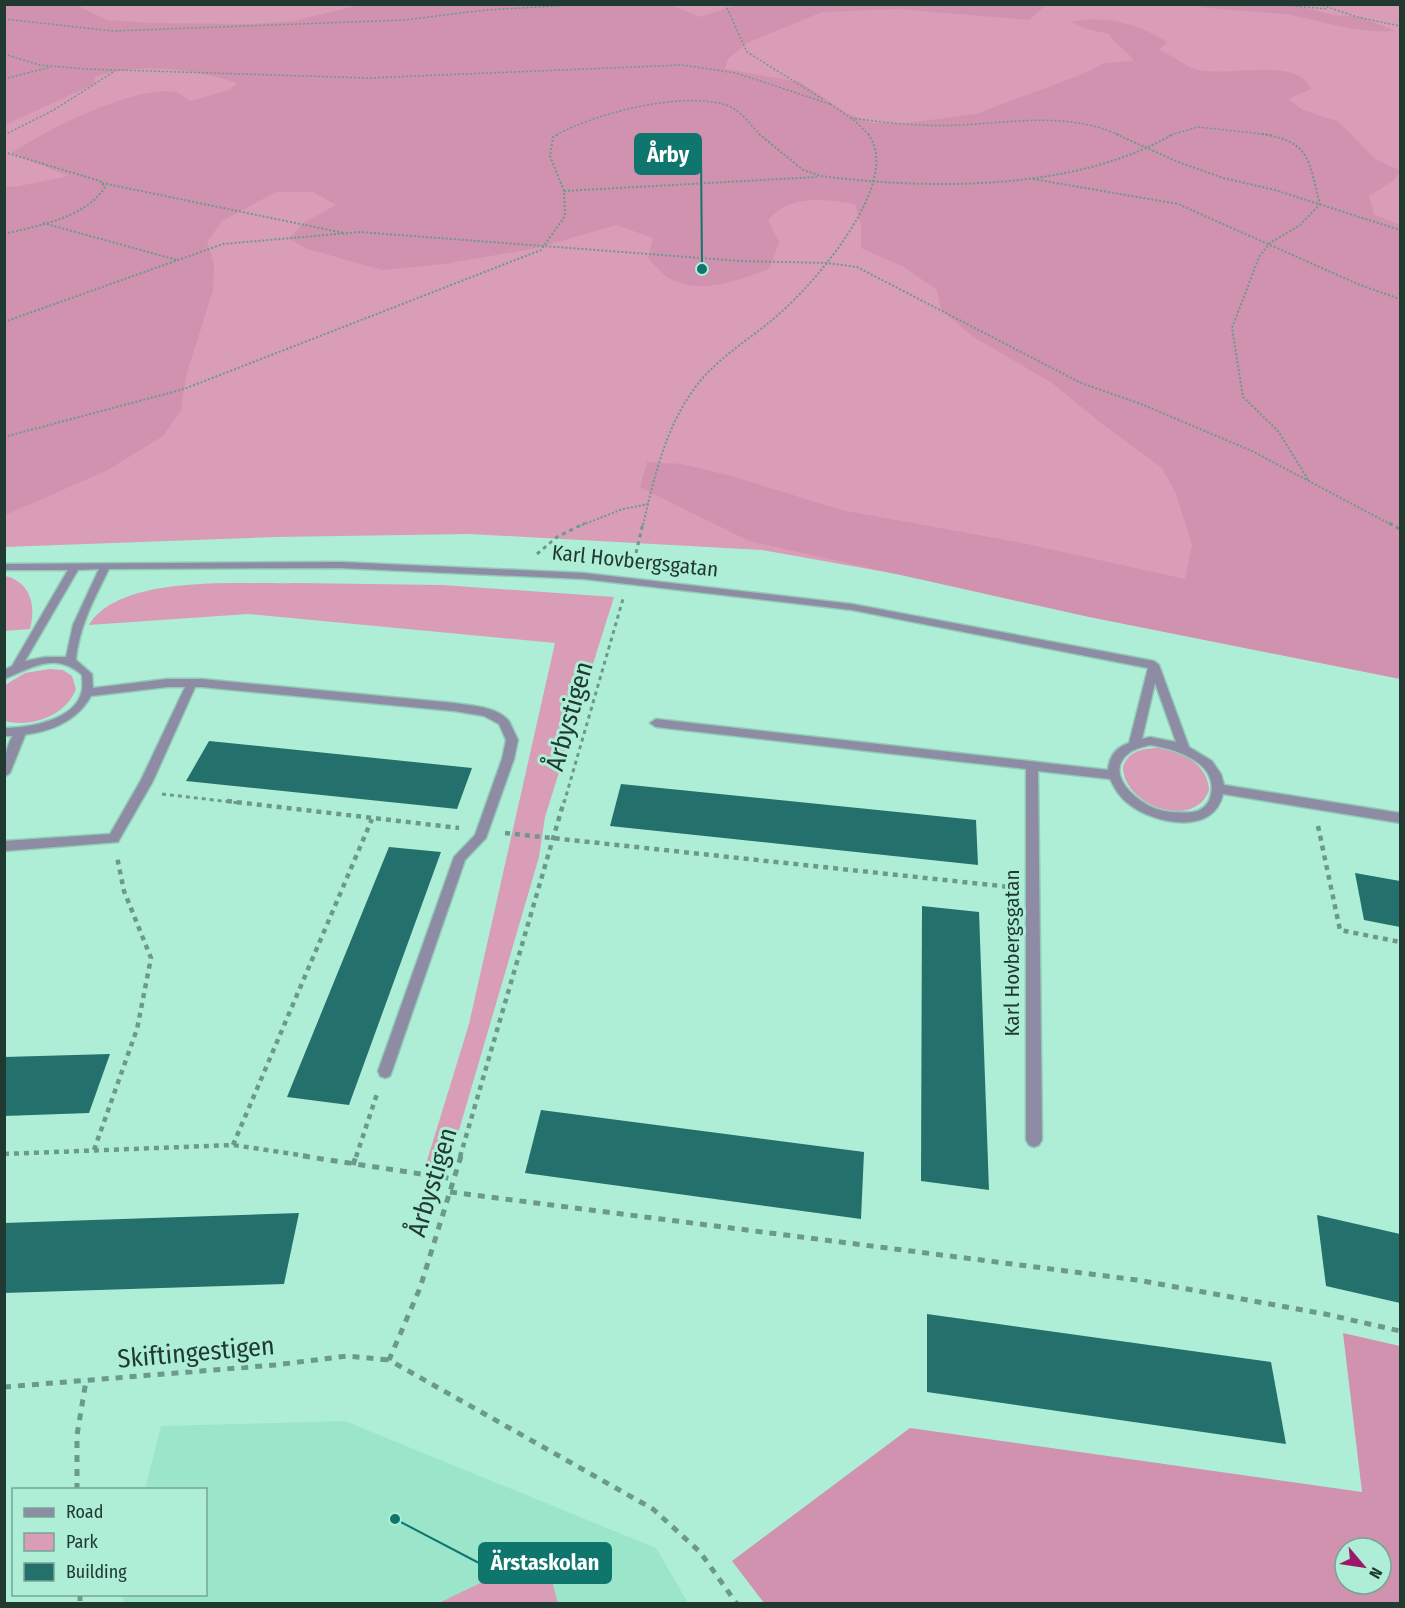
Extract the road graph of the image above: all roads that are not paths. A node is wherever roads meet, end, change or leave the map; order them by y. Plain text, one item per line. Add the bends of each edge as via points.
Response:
1 (4, 567) edge
2 (74, 568) junction
3 (105, 568) junction
4 (71, 662) junction
5 (1154, 665) junction
6 (16, 668) junction
7 (4, 675) edge
8 (192, 683) junction
9 (87, 693) junction
10 (656, 723) dead end
11 (4, 732) edge
12 (20, 733) junction
13 (1135, 743) junction
14 (1184, 748) junction
15 (1032, 766) junction
16 (4, 773) edge
17 (1113, 775) junction
18 (1219, 789) junction
19 (1401, 819) edge
20 (4, 846) edge
21 (385, 1071) road end
22 (1034, 1140) dead end

1 - 2 street, Karl Hovbergsgatan
2 - 3 street, Karl Hovbergsgatan
2 - 6 street
3 - 4 street via 78,621
3 - 5 street, Karl Hovbergsgatan via 340,565 526,572 852,608
4 - 6 street via 45,660
4 - 9 street via 87,674
5 - 13 street
5 - 14 street
6 - 7 street
8 - 9 street
8 - 20 street via 141,792 114,839
8 - 21 street via 486,712 503,721 512,740 508,759 480,838 460,857
9 - 12 street via 64,718
10 - 15 street
11 - 12 street
12 - 16 street
13 - 14 street via 1158,741
13 - 17 street via 1122,749 1114,759
14 - 18 street via 1213,771
15 - 17 street
15 - 22 street, Karl Hovbergsgatan
17 - 18 street via 1124,795 1136,806 1170,818 1201,814 1212,807
18 - 19 street

